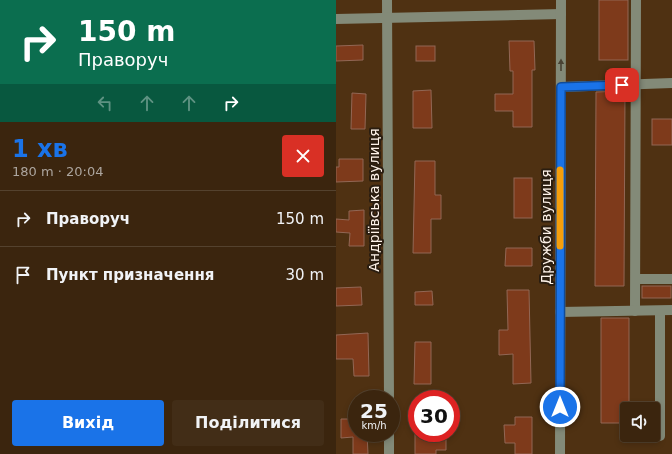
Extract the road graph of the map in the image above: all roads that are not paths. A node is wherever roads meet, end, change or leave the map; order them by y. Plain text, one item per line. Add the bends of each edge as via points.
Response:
1 (387, 0) edge
2 (561, 0) edge
3 (636, 0) edge
4 (561, 14) junction
5 (336, 18) edge
6 (387, 18) junction
7 (672, 84) edge
8 (637, 85) junction
9 (561, 87) junction
10 (636, 279) junction
11 (672, 279) edge
12 (672, 310) edge
13 (636, 311) junction
14 (660, 311) junction
15 (560, 312) junction
16 (389, 390) edge
17 (660, 402) edge
18 (389, 442) edge
19 (389, 454) edge
20 (560, 454) edge

1 - 6 street, Андріївська вулиця
2 - 4 street, Дружби вулиця
3 - 8 street
4 - 6 street
9 -> 4 street, Дружби вулиця
5 - 6 street
6 - 16 street, Андріївська вулиця
7 - 8 street
8 - 9 street
8 - 10 street
9 - 15 street, Дружби вулиця
10 - 11 street
10 - 13 street
12 - 14 street
13 - 14 street
13 - 15 street
14 - 17 street
15 - 20 street, Дружби вулиця
18 - 19 street

